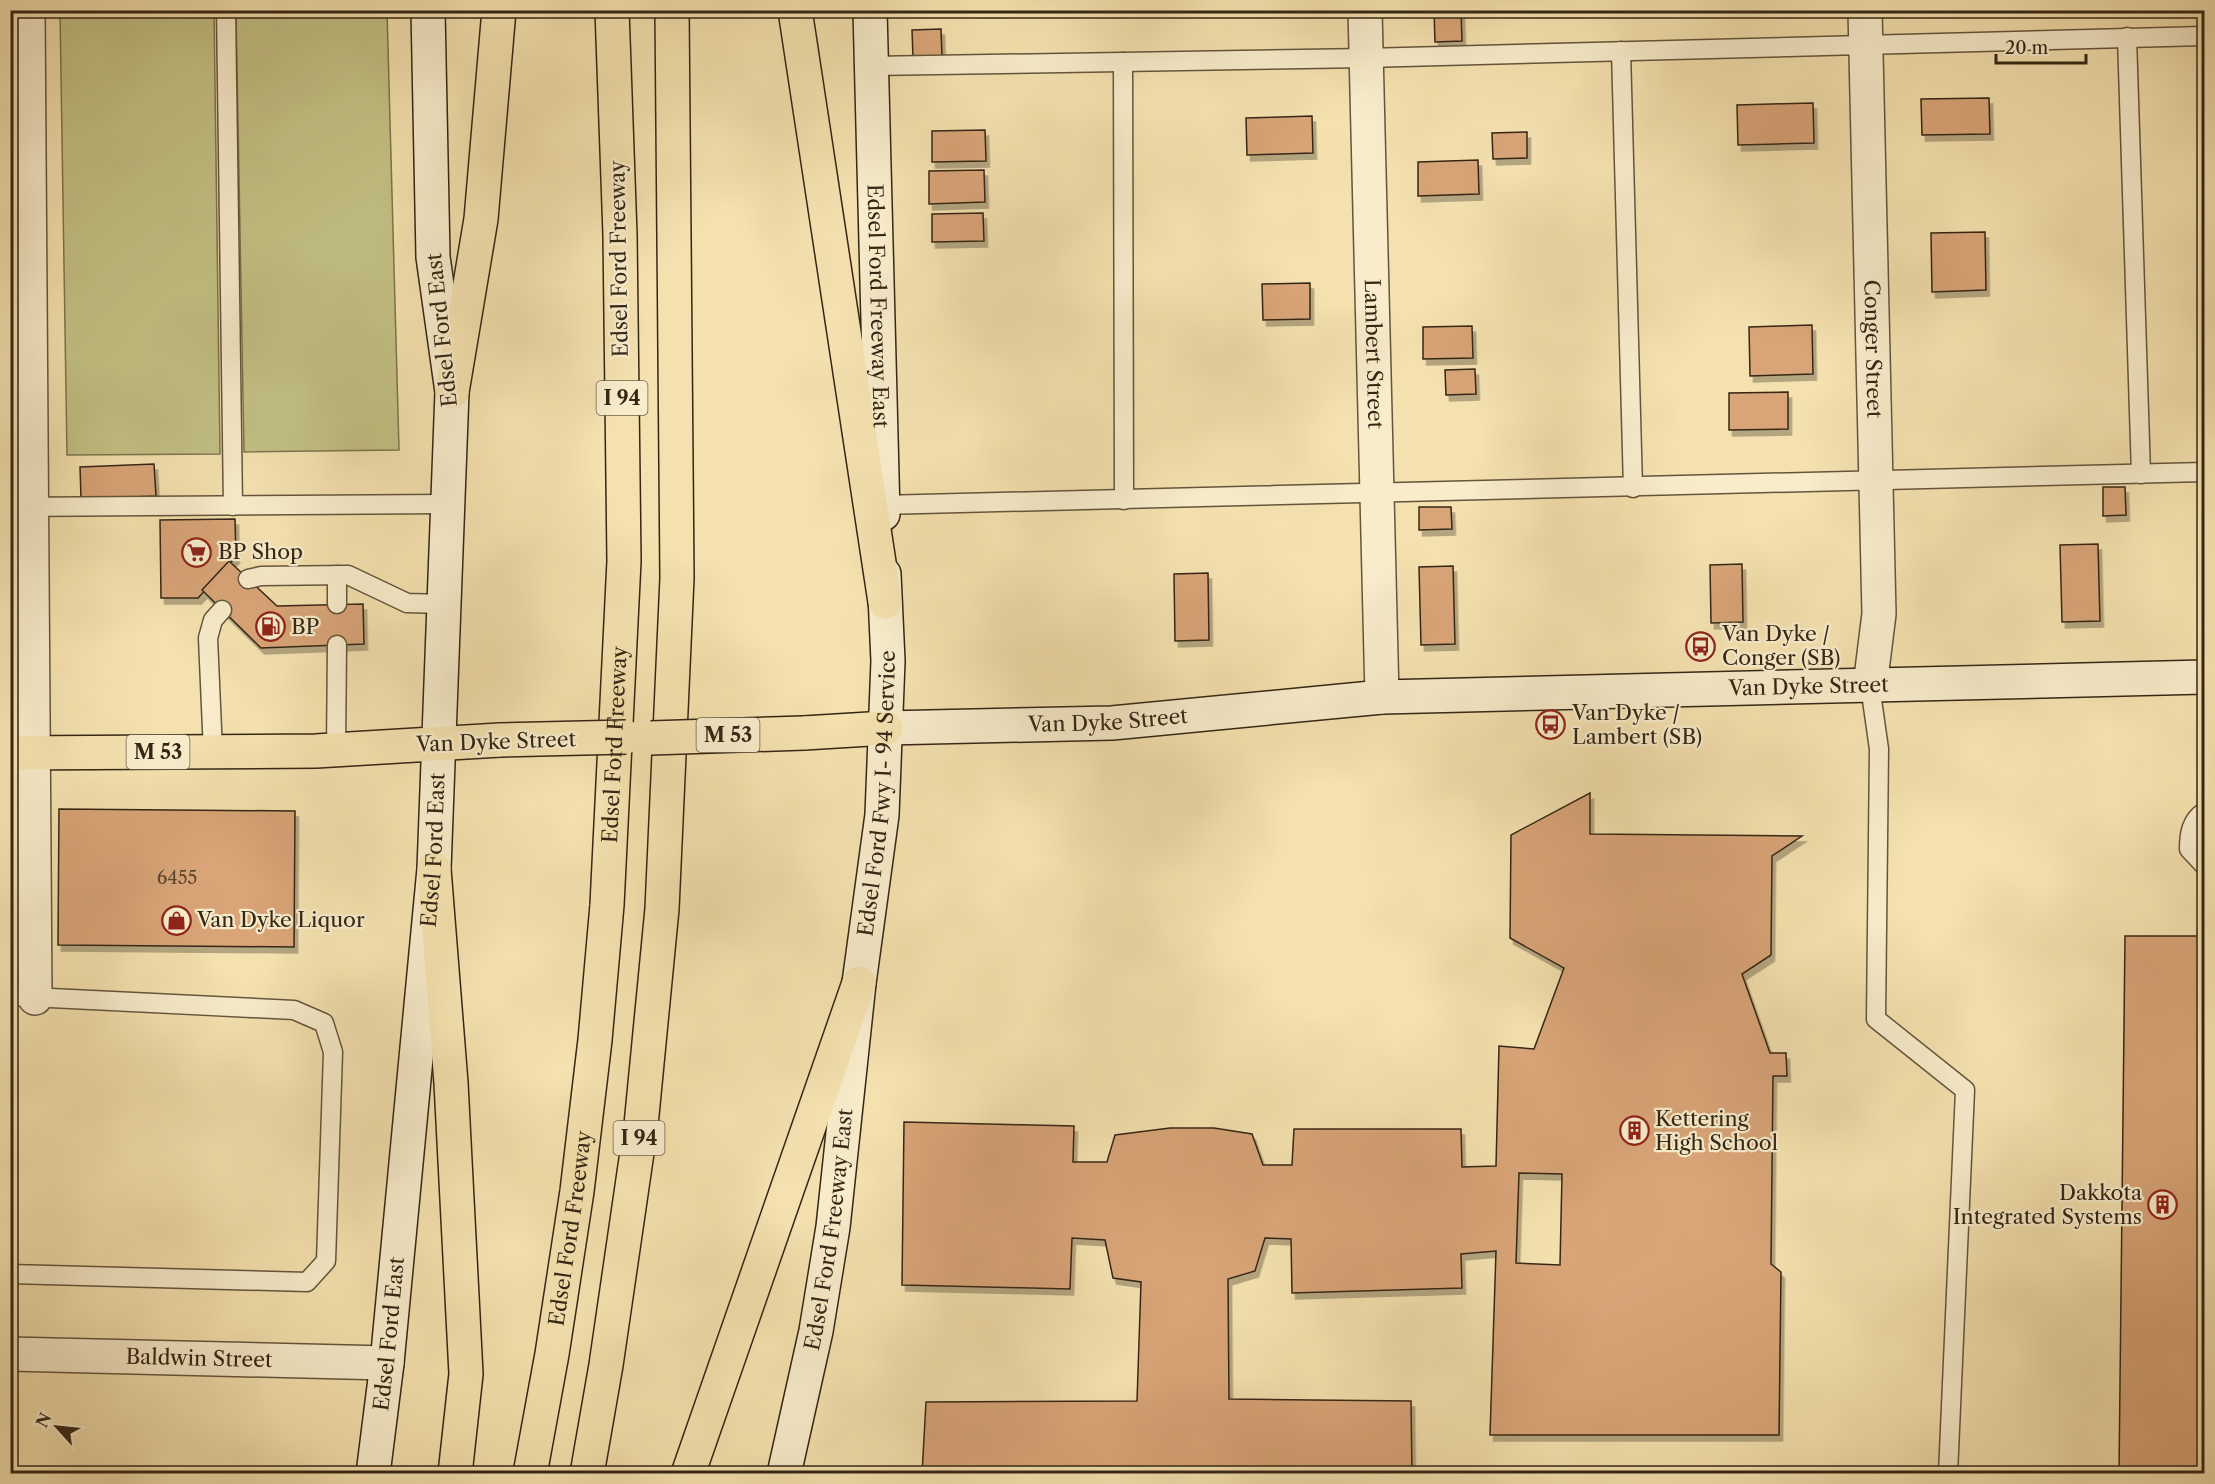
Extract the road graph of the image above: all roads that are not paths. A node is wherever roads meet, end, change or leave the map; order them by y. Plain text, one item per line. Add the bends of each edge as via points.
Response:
1 (28, 10) edge
2 (226, 10) edge
3 (428, 10) edge
4 (499, 10) edge
5 (612, 10) edge
6 (672, 10) edge
7 (795, 10) edge
8 (870, 10) edge
9 (1365, 10) edge
10 (1865, 10) edge
11 (2205, 36) edge
12 (2127, 37) junction
13 (1866, 45) junction
14 (1621, 51) junction
15 (1366, 58) junction
16 (1123, 62) junction
17 (871, 66) junction
18 (452, 392) junction
19 (2205, 472) edge
20 (2141, 474) junction
21 (1876, 481) junction
22 (1633, 488) junction
23 (1377, 494) junction
24 (1124, 500) junction
25 (447, 504) junction
26 (233, 506) junction
27 (882, 506) junction
28 (21, 507) edge
29 (337, 575) junction
30 (248, 579) dead end
31 (885, 602) junction
32 (337, 604) dead end
33 (444, 604) junction
34 (222, 610) dead end
35 (337, 645) dead end
36 (2205, 677) edge
37 (1870, 686) junction
38 (1382, 698) junction
39 (886, 728) junction
40 (438, 743) junction
41 (336, 750) junction
42 (213, 752) junction
43 (22, 753) edge
44 (2205, 812) edge
45 (2205, 865) edge
46 (434, 869) junction
47 (859, 982) junction
48 (23, 997) edge
49 (10, 1274) edge
50 (10, 1354) edge
51 (387, 1363) junction
52 (373, 1473) edge
53 (455, 1473) edge
54 (530, 1473) edge
55 (587, 1473) edge
56 (688, 1473) edge
57 (784, 1473) edge
58 (1948, 1473) edge

1 - 28 street
2 - 26 lane
3 - 18 street, Edsel Ford East via 433,257
4 - 18 main road via 481,219
5 - 54 main road, Edsel Ford Freeway / I 94 via 620,236 624,561 607,905 577,1191
6 - 55 main road, I 94 via 677,578 662,909 641,1125
7 - 31 main road
8 - 17 street, Edsel Ford Freeway East
9 - 15 street, Lambert Street
10 - 13 street, Conger Street
11 - 12 lane
12 - 13 lane
12 - 20 lane
13 - 14 lane
13 - 21 street, Conger Street
14 - 15 lane
14 - 22 lane
15 - 16 lane
15 - 23 street, Lambert Street
16 - 17 lane
16 - 24 lane
17 - 27 street, Edsel Ford Freeway East
18 - 25 street, Edsel Ford East
19 - 20 lane
20 - 21 lane
21 - 22 lane
21 - 37 street, Conger Street via 1879,614
22 - 23 lane
23 - 24 lane
23 - 38 street, Lambert Street
24 - 27 lane
25 - 26 lane
25 - 33 street, Edsel Ford East
26 - 28 lane
27 - 31 street, Edsel Ford Freeway East
28 - 43 street
29 - 30 lane
29 - 32 lane
29 - 33 lane via 348,575 407,603
31 - 39 street, Edsel Ford Fwy I- 94 Service
33 - 40 street, Edsel Ford East
34 - 42 lane via 213,620 208,638
35 - 41 lane
36 - 37 street, Van Dyke Street / M 53
37 - 38 street, Van Dyke Street / M 53
37 - 58 lane via 1879,749 1876,1019 1965,1090
38 - 39 street, Van Dyke Street / M 53 via 1112,723
39 - 40 main road, Van Dyke Street / M 53, bridge
39 - 47 street, Edsel Ford Fwy I- 94 Service via 882,815
40 - 41 main road, Van Dyke Street / M 53
40 - 46 street, Edsel Ford East
41 - 42 main road, Van Dyke Street / M 53
42 - 43 main road, Van Dyke Street / M 53
43 - 48 street
44 - 45 lane via 2189,836 2189,849
46 - 51 street, Edsel Ford East
46 - 53 main road via 451,1083 466,1374
47 - 56 main road
47 - 57 street, Edsel Ford Freeway East via 833,1227 816,1331
48 - 49 lane via 294,1011 324,1023 333,1052 326,1261 307,1282
50 - 51 street, Baldwin Street
51 - 52 street, Edsel Ford East

